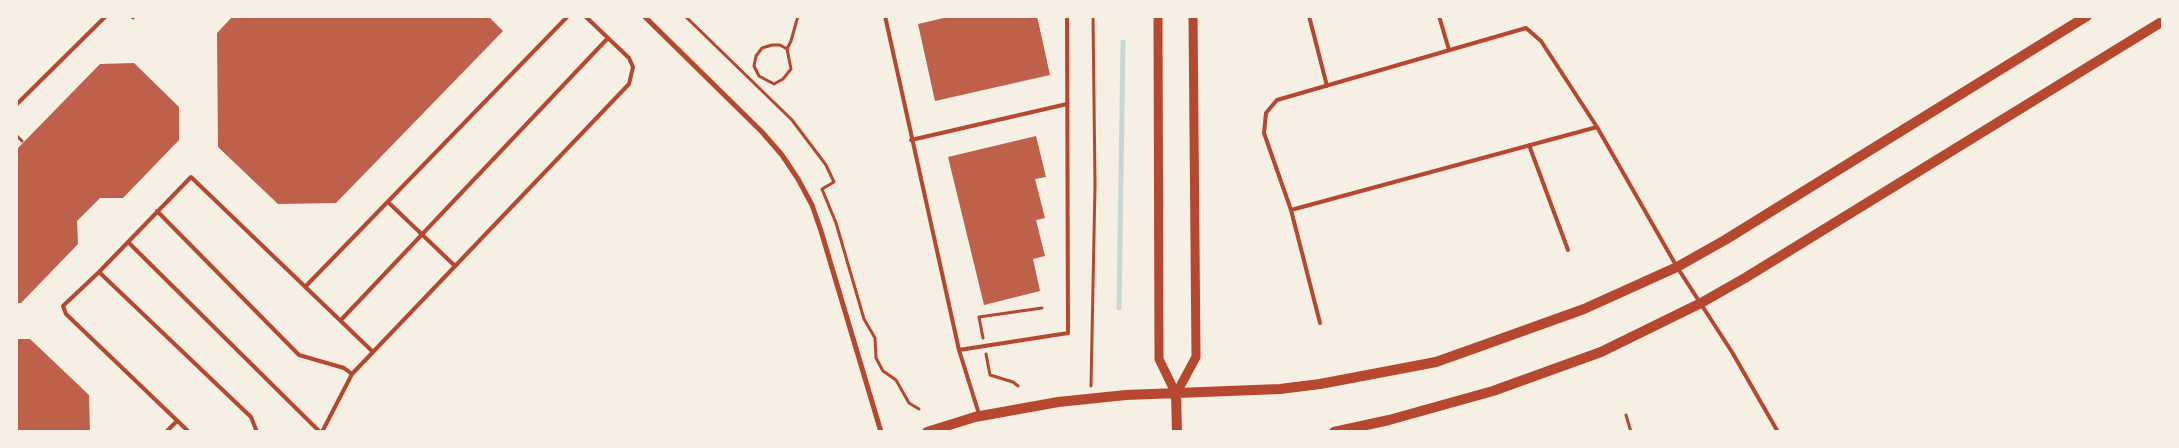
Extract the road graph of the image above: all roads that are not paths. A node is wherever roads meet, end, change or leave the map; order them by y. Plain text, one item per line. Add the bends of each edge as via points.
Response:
1 (106, 16) edge
2 (568, 16) edge
3 (585, 16) edge
4 (644, 16) edge
5 (884, 16) edge
6 (1067, 16) edge
7 (1158, 16) edge
8 (1193, 16) edge
9 (1309, 16) edge
10 (1439, 16) edge
11 (2087, 16) edge
12 (2163, 21) edge
13 (608, 38) junction
14 (1449, 50) junction
15 (1327, 86) junction
16 (1067, 104) junction
17 (16, 105) edge
18 (1597, 127) junction
19 (911, 140) junction
20 (1529, 145) junction
21 (388, 202) junction
22 (1291, 210) junction
23 (157, 211) junction
24 (422, 234) junction
25 (128, 242) junction
26 (1568, 250) dead end
27 (455, 266) junction
28 (1677, 267) junction
29 (100, 272) junction
30 (305, 286) junction
31 (1700, 303) junction
32 (341, 320) junction
33 (1320, 322) dead end
34 (959, 350) junction
35 (373, 352) junction
36 (352, 374) junction
37 (1176, 394) junction
38 (980, 416) junction
39 (177, 421) junction
40 (166, 432) edge
41 (188, 432) edge
42 (257, 432) edge
43 (321, 432) edge
44 (881, 432) edge
45 (927, 432) edge
46 (1177, 432) edge
47 (1334, 432) edge
48 (1778, 432) edge

1 - 17 lane
2 - 21 lane
3 - 13 lane
4 - 44 street via 762,132 798,179 821,231
5 - 19 lane
6 - 16 lane
7 - 37 street via 1159,359
8 - 37 street via 1196,357
9 - 15 lane
10 - 14 lane
11 - 28 main road
12 - 31 main road
13 - 24 lane
13 - 27 lane via 629,58 633,67 629,84
14 - 15 lane
14 - 18 lane via 1526,28 1541,41
15 - 22 lane via 1277,100 1266,113 1264,133
16 - 19 lane
16 - 34 lane via 1068,333
18 - 20 lane
18 - 28 lane
19 - 34 lane
20 - 22 lane
20 - 26 lane
21 - 24 lane
21 - 30 lane
22 - 33 lane
23 - 25 lane
23 - 30 lane via 192,177
23 - 36 lane via 299,355 344,368
24 - 27 lane
24 - 32 lane
25 - 29 lane
25 - 43 lane
27 - 35 lane
28 - 31 lane
28 - 37 main road via 1584,309 1436,362 1280,389
29 - 39 lane via 63,306 66,314
29 - 42 lane via 251,417
30 - 32 lane
31 - 47 main road via 1601,352 1493,391
31 - 48 lane
32 - 35 lane
34 - 38 lane
35 - 36 lane
36 - 43 lane
37 - 38 main road via 1092,399
37 - 46 main road
38 - 45 main road
39 - 40 lane
39 - 41 lane

